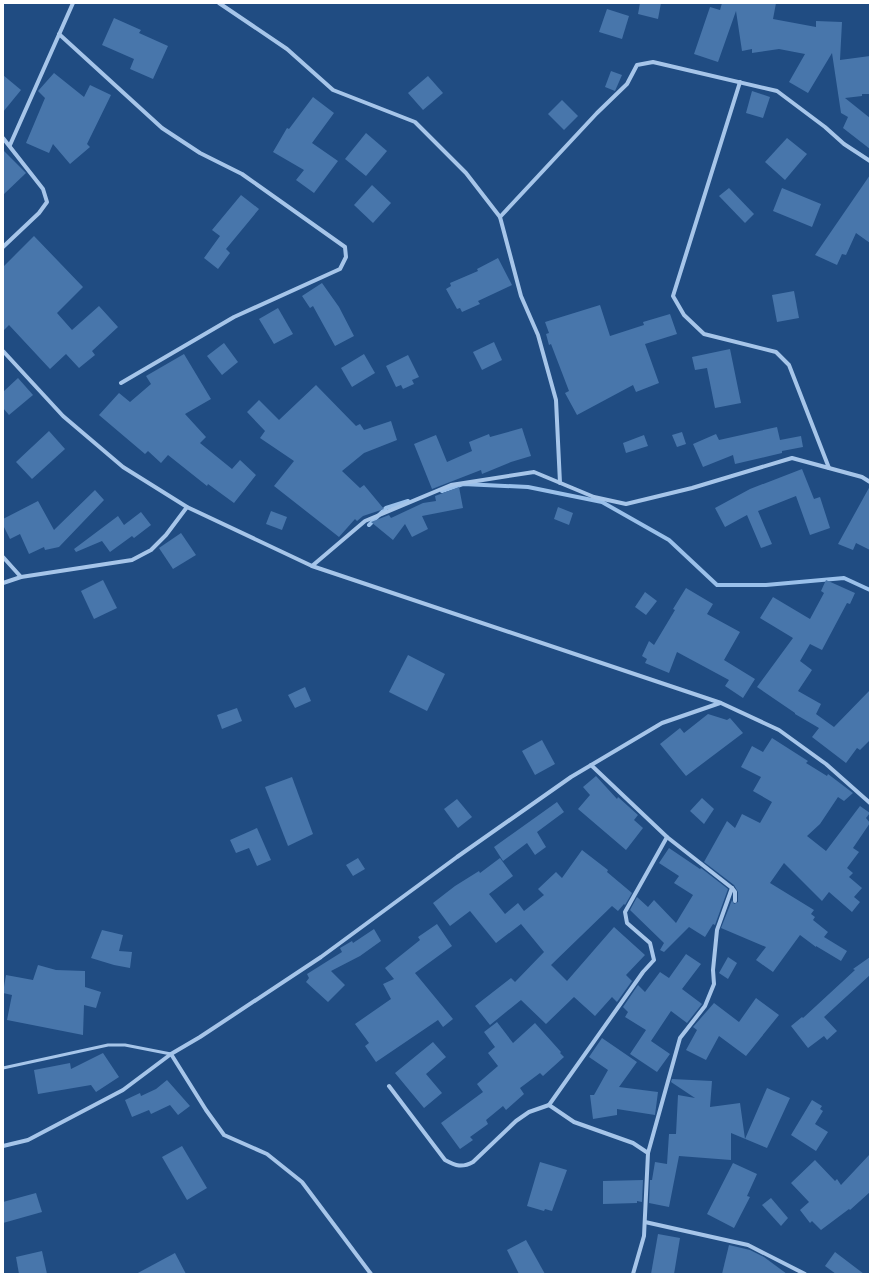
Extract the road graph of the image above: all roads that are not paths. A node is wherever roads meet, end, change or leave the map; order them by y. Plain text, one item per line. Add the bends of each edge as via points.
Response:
1 (73, 3) edge
2 (219, 3) edge
3 (59, 34) junction
4 (740, 82) junction
5 (3, 138) edge
6 (10, 145) junction
7 (870, 161) edge
8 (500, 217) junction
9 (3, 247) edge
10 (3, 351) edge
11 (121, 383) dead end
12 (829, 468) junction
13 (870, 482) edge
14 (560, 483) junction
15 (187, 507) junction
16 (3, 557) edge
17 (312, 566) junction
18 (21, 577) junction
19 (3, 583) edge
20 (721, 703) junction
21 (591, 765) junction
22 (870, 803) edge
23 (667, 837) junction
24 (732, 888) junction
25 (735, 901) dead end
26 (171, 1054) junction
27 (3, 1068) edge
28 (389, 1086) dead end
29 (549, 1105) junction
30 (3, 1146) edge
31 (648, 1153) junction
32 (645, 1222) junction
33 (371, 1274) edge
34 (633, 1274) edge
35 (805, 1274) edge

1 - 3 street
2 - 8 street via 288,49 333,90 415,122 466,173
3 - 6 street
3 - 11 street via 162,128 200,153 242,174 344,247 346,257 340,268 234,317
4 - 7 street via 778,91 844,144
4 - 8 street via 653,62 637,64 627,84
4 - 12 street via 673,296 684,315 704,334 776,352 789,365
5 - 6 street
6 - 9 street via 43,189 47,202
8 - 14 street via 521,296 538,335 556,400
10 - 15 street via 62,416 124,466
12 - 13 street via 862,476
12 - 14 street via 792,458 692,488 626,504 594,497
14 - 17 street via 534,472 450,485 365,521
15 - 17 street
15 - 18 street via 151,550 132,560
16 - 18 street
17 - 20 street
18 - 19 street
20 - 21 street via 662,723
20 - 22 street via 778,730 826,764
21 - 23 street
21 - 26 street via 457,856 321,957
23 - 24 street
23 - 29 street via 625,912 628,923 650,943 654,960
24 - 25 street via 735,892
24 - 31 street via 717,930 714,984 705,1006 680,1038
26 - 27 lane via 125,1045 108,1045
26 - 30 street via 123,1090 28,1140
26 - 33 street via 224,1135 267,1154 302,1182
28 - 29 street via 445,1160 455,1166 465,1166 473,1162 516,1121 529,1112
29 - 31 street via 574,1122 633,1143
31 - 32 street
32 - 34 street via 644,1236
32 - 35 street via 748,1245

